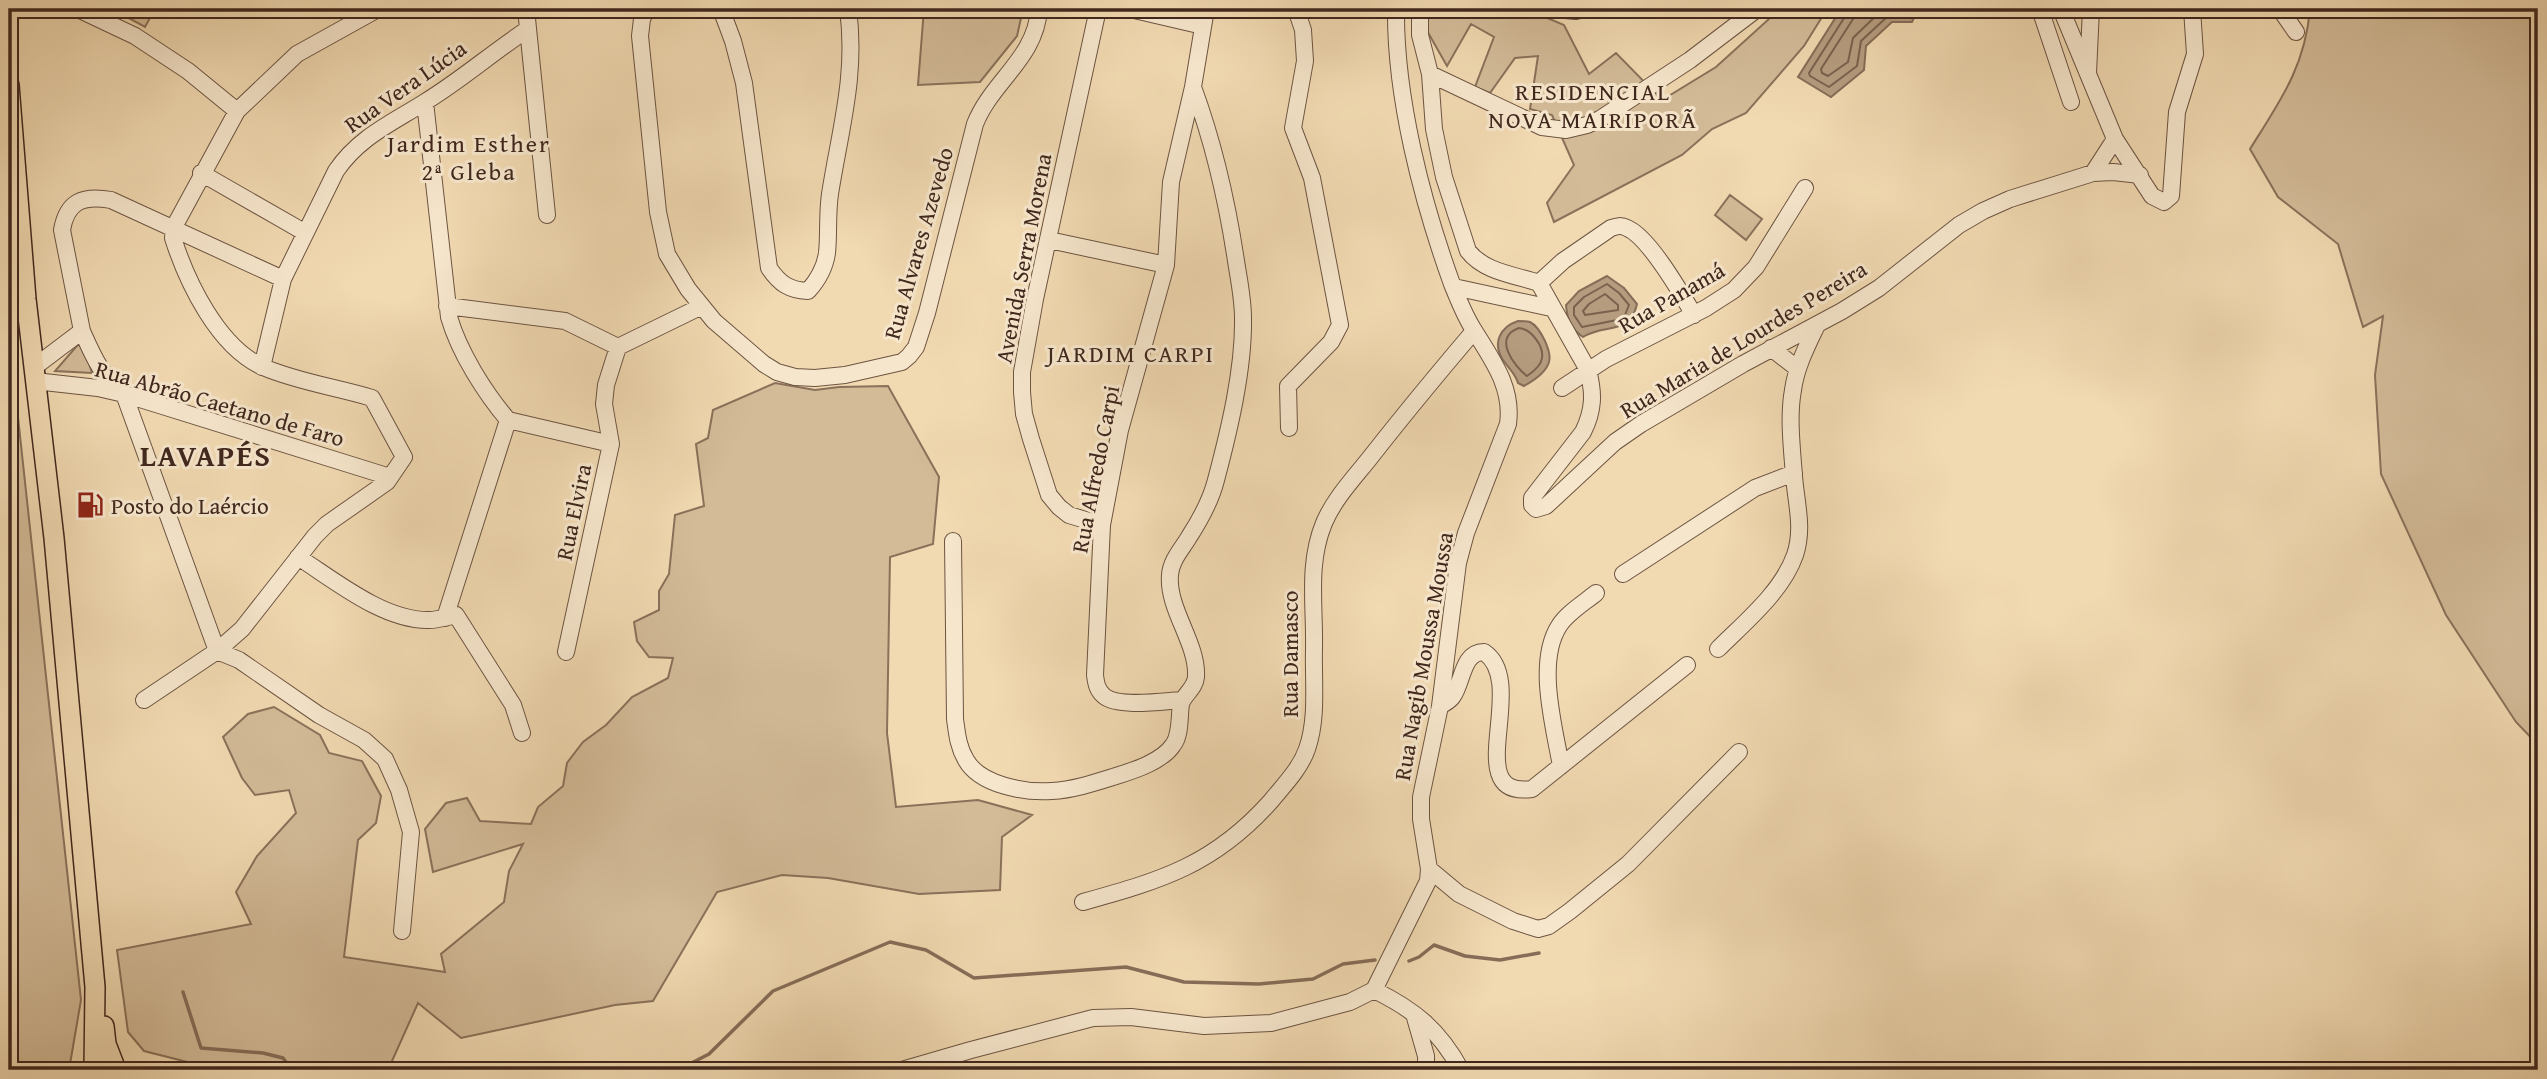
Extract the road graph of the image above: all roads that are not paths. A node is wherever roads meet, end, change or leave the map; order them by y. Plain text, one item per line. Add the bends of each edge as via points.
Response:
1 (78, 9) edge
2 (378, 9) edge
3 (526, 9) edge
4 (647, 9) edge
5 (721, 9) edge
6 (848, 9) edge
7 (1040, 9) edge
8 (1098, 9) edge
9 (1130, 9) edge
10 (1206, 9) edge
11 (1296, 9) edge
12 (1396, 9) edge
13 (1420, 9) edge
14 (1554, 9) edge
15 (1584, 9) edge
16 (1757, 9) edge
17 (2040, 9) edge
18 (2062, 9) edge
19 (2091, 9) edge
20 (2192, 9) edge
21 (2280, 9) edge
22 (1203, 26) junction
23 (528, 29) junction
24 (2295, 32) dead end
25 (1430, 74) junction
26 (2088, 76) junction
27 (9, 85) edge
28 (1193, 86) junction
29 (425, 102) junction
30 (2071, 102) dead end
31 (237, 111) junction
32 (2115, 139) junction
33 (201, 173) junction
34 (2093, 173) junction
35 (2140, 175) junction
36 (1804, 188) dead end
37 (547, 215) dead end
38 (173, 228) junction
39 (304, 232) junction
40 (1048, 240) junction
41 (1166, 265) junction
42 (283, 279) junction
43 (1539, 282) junction
44 (1454, 287) junction
45 (447, 306) junction
46 (700, 307) junction
47 (1551, 308) junction
48 (1694, 315) junction
49 (1816, 325) junction
50 (82, 331) junction
51 (1474, 331) junction
52 (618, 347) junction
53 (1771, 348) junction
54 (262, 367) junction
55 (1798, 369) junction
56 (1588, 370) junction
57 (34, 375) junction
58 (1562, 388) dead end
59 (124, 394) junction
60 (508, 420) junction
61 (1289, 428) dead end
62 (611, 444) junction
63 (1794, 473) junction
64 (390, 477) junction
65 (1102, 525) junction
66 (953, 541) dead end
67 (298, 557) junction
68 (1623, 574) dead end
69 (1596, 593) dead end
70 (445, 618) junction
71 (1717, 649) dead end
72 (217, 652) junction
73 (566, 652) dead end
74 (1687, 665) dead end
75 (144, 700) dead end
76 (1182, 700) junction
77 (1440, 706) junction
78 (522, 733) dead end
79 (1739, 752) dead end
80 (1561, 766) junction
81 (1429, 869) junction
82 (1083, 902) dead end
83 (402, 931) dead end
84 (95, 987) junction
85 (1374, 990) junction
86 (1414, 1012) junction
87 (94, 1070) edge
88 (116, 1070) edge
89 (902, 1070) edge
90 (1426, 1070) edge
91 (1461, 1070) edge

1 - 31 street via 135,36
2 - 31 street via 297,54
3 - 23 street
4 - 46 street via 639,36 661,234 676,272
5 - 6 street via 744,83 769,268 792,290 808,291 817,282 827,253 829,203 852,69
7 - 46 street, Rua Alvares Azevedo via 1028,48 988,98 975,124 927,313 909,356 902,362 845,375 795,377 764,364
8 - 40 street, Avenida Serra Morena
9 - 22 street
10 - 22 street, Rua Alfredo Carpi
11 - 61 street via 1305,61 1293,128 1316,194 1340,325 1331,342 1288,386
12 - 44 street, Rua Nagib Moussa Moussa via 1400,71 1413,145 1429,215
13 - 25 street via 1420,35
14 - 15 street
16 - 25 street via 1600,119 1566,130 1542,127
17 - 30 street
18 - 26 street
19 - 26 street
20 - 35 street via 2195,54 2177,112 2168,201 2159,202 2152,196
21 - 24 street
22 - 28 street, Rua Alfredo Carpi
23 - 29 street, Rua Vera Lúcia
23 - 37 street
25 - 43 street via 1441,165 1468,251 1484,266
26 - 32 street
27 - 57 main road
28 - 41 street, Rua Alfredo Carpi via 1171,182
28 - 76 street via 1220,170 1244,318 1216,482 1170,574 1196,676
29 - 39 street, Rua Vera Lúcia via 374,132 345,157
29 - 45 street
31 - 33 street
32 - 34 street
32 - 35 street
33 - 38 street
33 - 39 street
34 - 35 street, Rua Maria de Lourdes Pereira
34 - 49 street, Rua Maria de Lourdes Pereira via 1983,211 1879,288
36 - 48 street, Rua Panamá via 1746,278
38 - 42 street
38 - 50 street via 111,200 83,200 70,206 62,230
38 - 54 street via 200,303 240,351
39 - 42 street, Rua Vera Lúcia
40 - 41 street
40 - 65 street, Avenida Serra Morena via 1022,372 1024,414 1049,495 1069,515
41 - 65 street, Rua Alfredo Carpi via 1120,430
42 - 54 street, Rua Vera Lúcia
43 - 47 street
43 - 48 street via 1620,225 1636,233 1650,250
44 - 47 street
44 - 51 street, Rua Nagib Moussa Moussa
45 - 52 street via 565,320
45 - 60 street via 458,340
46 - 52 street
47 - 56 street
48 - 56 street, Rua Panamá
49 - 53 street, Rua Maria de Lourdes Pereira
49 - 55 street
50 - 57 street
50 - 59 street via 102,373
51 - 77 street, Rua Nagib Moussa Moussa via 1505,385 1510,409 1458,563
51 - 82 street, Rua Damasco via 1347,487 1324,524 1312,575 1312,727 1297,769 1260,814 1224,846 1178,872
52 - 62 street via 604,404
53 - 55 street
53 - 56 street, Rua Maria de Lourdes Pereira via 1641,424 1546,506 1536,509 1532,498 1589,421 1594,394
54 - 64 street via 372,398 404,457
55 - 63 street via 1791,408
56 - 58 street, Rua Panamá
57 - 59 street, Rua Abrão Caetano de Faro
57 - 84 main road
59 - 64 street, Rua Abrão Caetano de Faro
59 - 72 street
60 - 62 street, Rua Elvira
60 - 70 street
62 - 73 street, Rua Elvira
63 - 68 street via 1755,488
63 - 71 street via 1800,518 1794,558 1765,601
64 - 67 street via 327,524
65 - 76 street, Rua Alfredo Carpi via 1097,686 1112,700
66 - 76 street via 955,719 966,762 981,775 994,782 1053,792 1095,783 1154,761 1177,740
67 - 70 street via 382,609 416,619
67 - 72 street via 242,629
69 - 80 street via 1560,623 1550,648 1549,697
70 - 78 street via 456,615 513,705
72 - 75 street
72 - 83 street via 239,660 365,740 385,759 411,832
74 - 80 street
77 - 80 street via 1454,695 1472,655 1484,652 1500,680 1496,765 1504,783 1532,789
77 - 81 street, Rua Nagib Moussa Moussa via 1422,797
79 - 81 street via 1628,864 1549,926 1538,929 1513,921 1459,894
81 - 85 street, Rua Nagib Moussa Moussa via 1424,895
84 - 87 main road
84 - 88 main road
85 - 86 street
85 - 89 street via 1350,1002 1271,1023 1215,1026 1093,1018
86 - 90 street
86 - 91 street via 1436,1032

